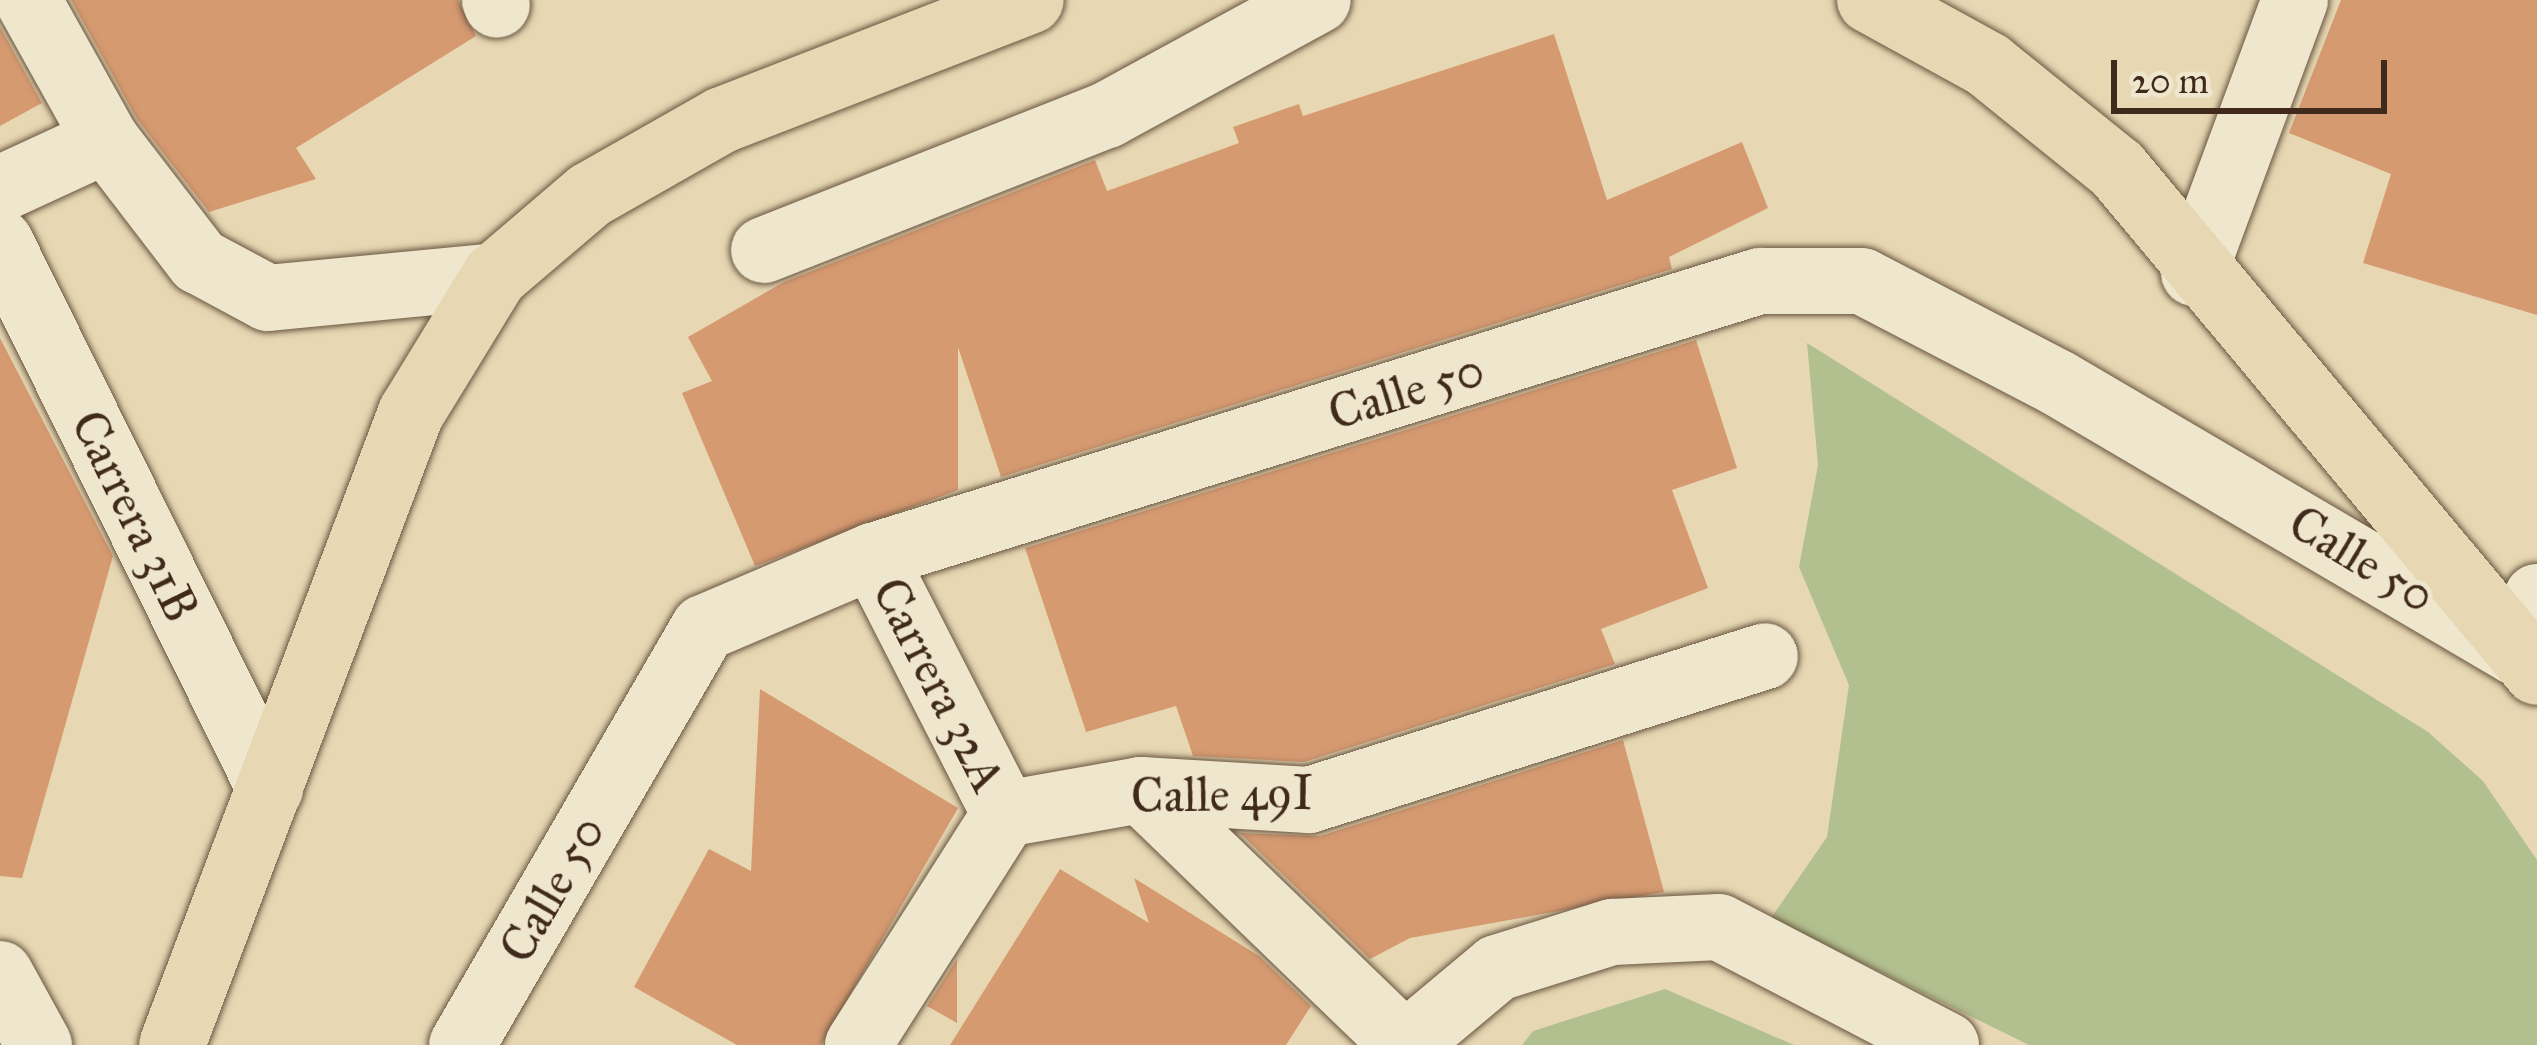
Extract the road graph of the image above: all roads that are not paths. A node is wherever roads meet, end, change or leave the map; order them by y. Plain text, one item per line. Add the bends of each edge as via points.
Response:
1 (28, 0) edge
2 (1030, 0) edge
3 (1318, 0) edge
4 (1870, 0) edge
5 (2295, 0) edge
6 (106, 140) junction
7 (0, 188) edge
8 (0, 242) edge
9 (764, 250) dead end
10 (2194, 273) junction
11 (495, 276) junction
12 (873, 556) junction
13 (2530, 640) edge
14 (1765, 656) dead end
15 (270, 789) junction
16 (1142, 790) junction
17 (1005, 814) junction
18 (0, 974) edge
19 (39, 1045) edge
20 (172, 1045) edge
21 (462, 1045) edge
22 (858, 1045) edge
23 (1405, 1045) edge
24 (1946, 1045) edge

1 - 6 street
2 - 11 main road via 722,120 590,196
3 - 9 street via 1107,115
4 - 10 main road via 2074,130 2162,218
5 - 10 street
6 - 7 street
6 - 11 street via 199,261 268,298
8 - 15 street, Carrera 31B
10 - 13 main road
11 - 15 main road via 411,413
12 - 13 street, Calle 50 via 1760,281 1862,281
12 - 17 street, Carrera 32A
12 - 21 street, Calle 50 via 704,628
14 - 16 street, Calle 49I via 1309,800
15 - 20 main road
16 - 17 street, Calle 49I
16 - 23 street
17 - 22 street
18 - 19 street
23 - 24 street via 1497,968 1612,932 1719,927

